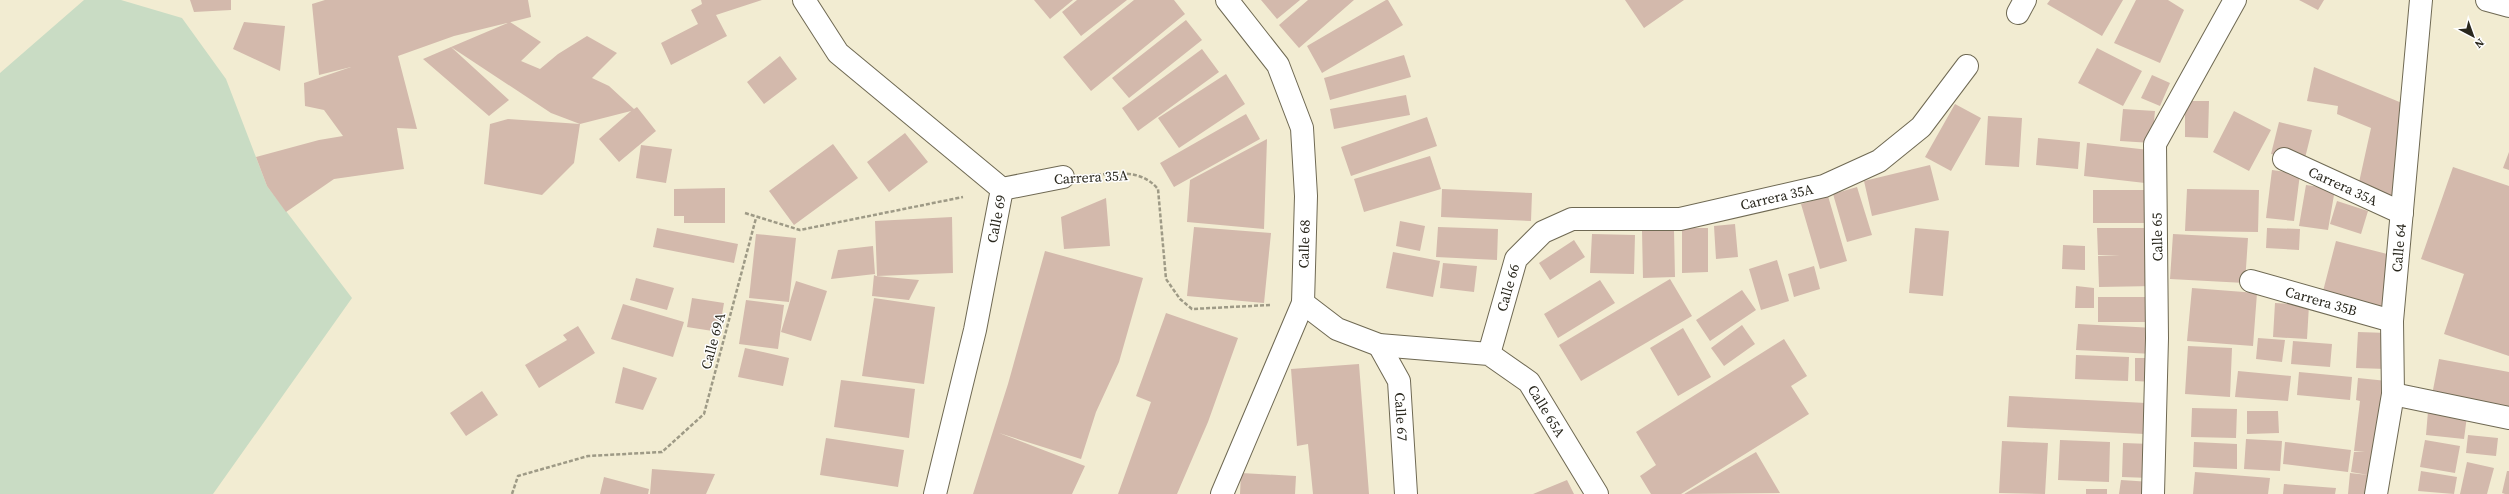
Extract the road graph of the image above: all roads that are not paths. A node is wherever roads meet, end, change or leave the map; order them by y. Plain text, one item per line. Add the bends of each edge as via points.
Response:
1 (804, 0) edge
2 (1227, 0) edge
3 (2235, 0) edge
4 (2421, 0) edge
5 (2487, 0) edge
6 (2509, 6) edge
7 (1967, 66) dead end
8 (2284, 159) dead end
9 (1063, 177) road end
10 (1002, 189) junction
11 (2402, 213) junction
12 (1543, 232) joint
13 (2251, 281) dead end
14 (1303, 303) junction
15 (2392, 321) junction
16 (1380, 345) junction
17 (1489, 354) junction
18 (2393, 394) junction
19 (2509, 418) edge
20 (935, 494) edge
21 (1222, 494) edge
22 (1406, 494) edge
23 (1597, 494) edge
24 (2153, 494) edge
25 (2376, 494) edge

1 - 10 street, Calle 69 via 838,53
2 - 14 street, Calle 68 via 1278,65 1302,128 1306,196
3 - 24 street, Calle 65 via 2155,144 2157,330
4 - 11 street, Calle 64
5 - 6 street
7 - 12 street, Carrera 35A via 1921,127 1879,161 1824,186 1680,219 1572,219
8 - 11 street, Carrera 35A
9 - 10 street, Carrera 35A
10 - 20 street, Calle 69 via 975,330
11 - 15 street, Calle 64
12 - 17 street, Calle 66 via 1516,259
13 - 15 street, Carrera 35B
14 - 16 street via 1337,329
14 - 21 street, Calle 68
15 - 18 street, Calle 64
16 - 17 street
16 - 22 street, Calle 67 via 1399,381
17 - 23 street, Calle 65A via 1529,382
18 - 19 street
18 - 25 street, Calle 64

